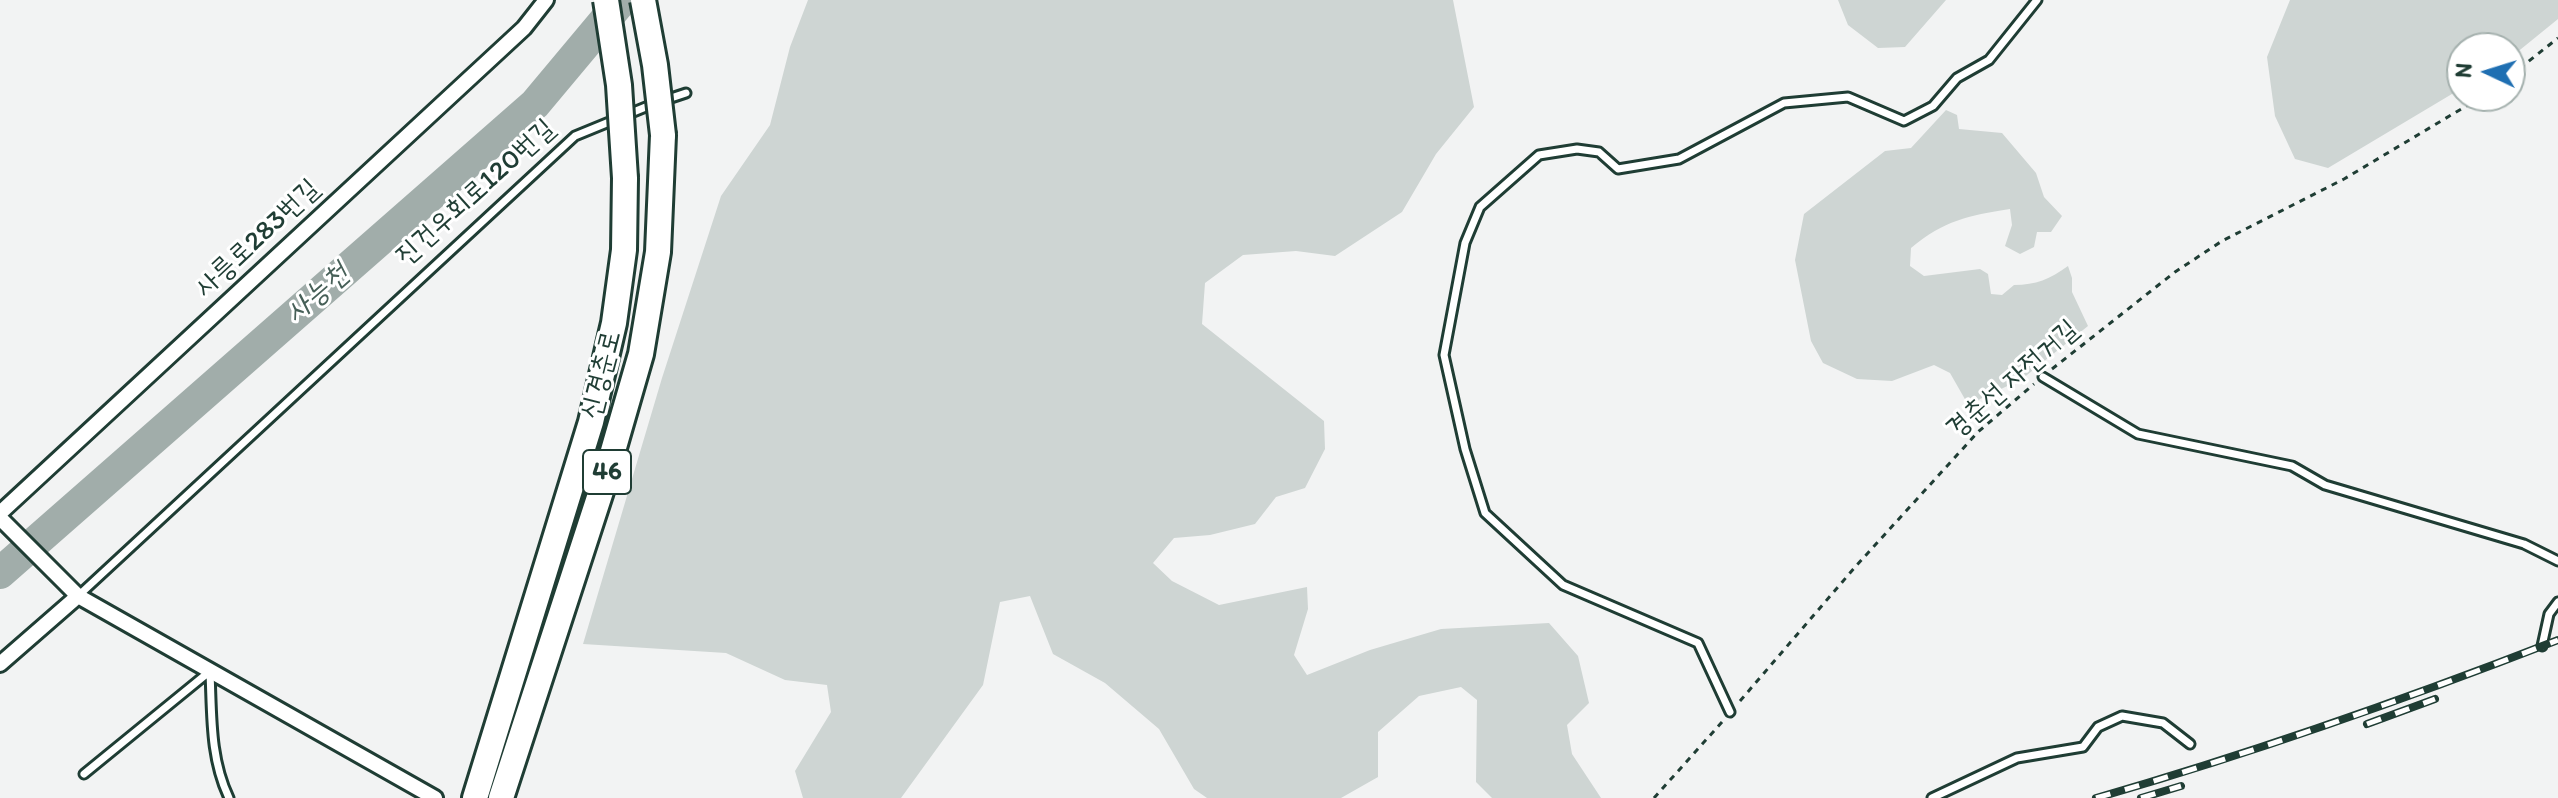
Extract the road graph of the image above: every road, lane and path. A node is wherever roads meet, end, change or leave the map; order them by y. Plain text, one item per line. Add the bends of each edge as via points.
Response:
1 (546, 0) edge
2 (606, 0) edge
3 (643, 0) edge
4 (2037, 0) edge
5 (2558, 38) edge
6 (2526, 63) edge
7 (686, 93) dead end
8 (2456, 112) edge
9 (2043, 377) junction
10 (0, 515) edge
11 (2558, 561) edge
12 (78, 596) junction
13 (2558, 602) edge
14 (2542, 646) dead end
15 (0, 664) edge
16 (210, 671) junction
17 (1730, 712) junction
18 (2190, 744) dead end
19 (84, 774) dead end
20 (229, 798) edge
21 (435, 798) edge
22 (475, 798) edge
23 (501, 798) edge
24 (1654, 798) edge
25 (1932, 798) edge

1 - 10 street, 사릉로283번길 via 524,28
2 - 22 highway, 신경춘로 / 46, bridge via 625,178 624,250 614,323 591,422
3 - 23 highway, 신경춘로 / 46, bridge via 663,135 658,252 641,354
4 - 17 lane via 1989,60 1957,78 1933,106 1904,121 1848,97 1784,103 1679,159 1618,169 1599,152 1577,149 1539,155 1480,207 1465,243 1444,355 1485,513 1563,585 1698,643
5 - 6 path
7 - 12 lane, 진건우회로120번길 via 575,136
8 - 9 path, 경춘선 자전거길 via 2344,179 2222,241
9 - 11 lane via 2138,434 2292,466 2325,485 2524,544
9 - 17 path, 경춘선 자전거길 via 1978,432
10 - 12 street
12 - 15 street, 진건우회로120번길
12 - 16 street
13 - 14 lane via 2549,614
16 - 19 lane
16 - 20 lane via 213,751
16 - 21 street
17 - 24 path, 경춘선 자전거길
18 - 25 lane via 2163,723 2122,716 2098,727 2083,747 2017,758

